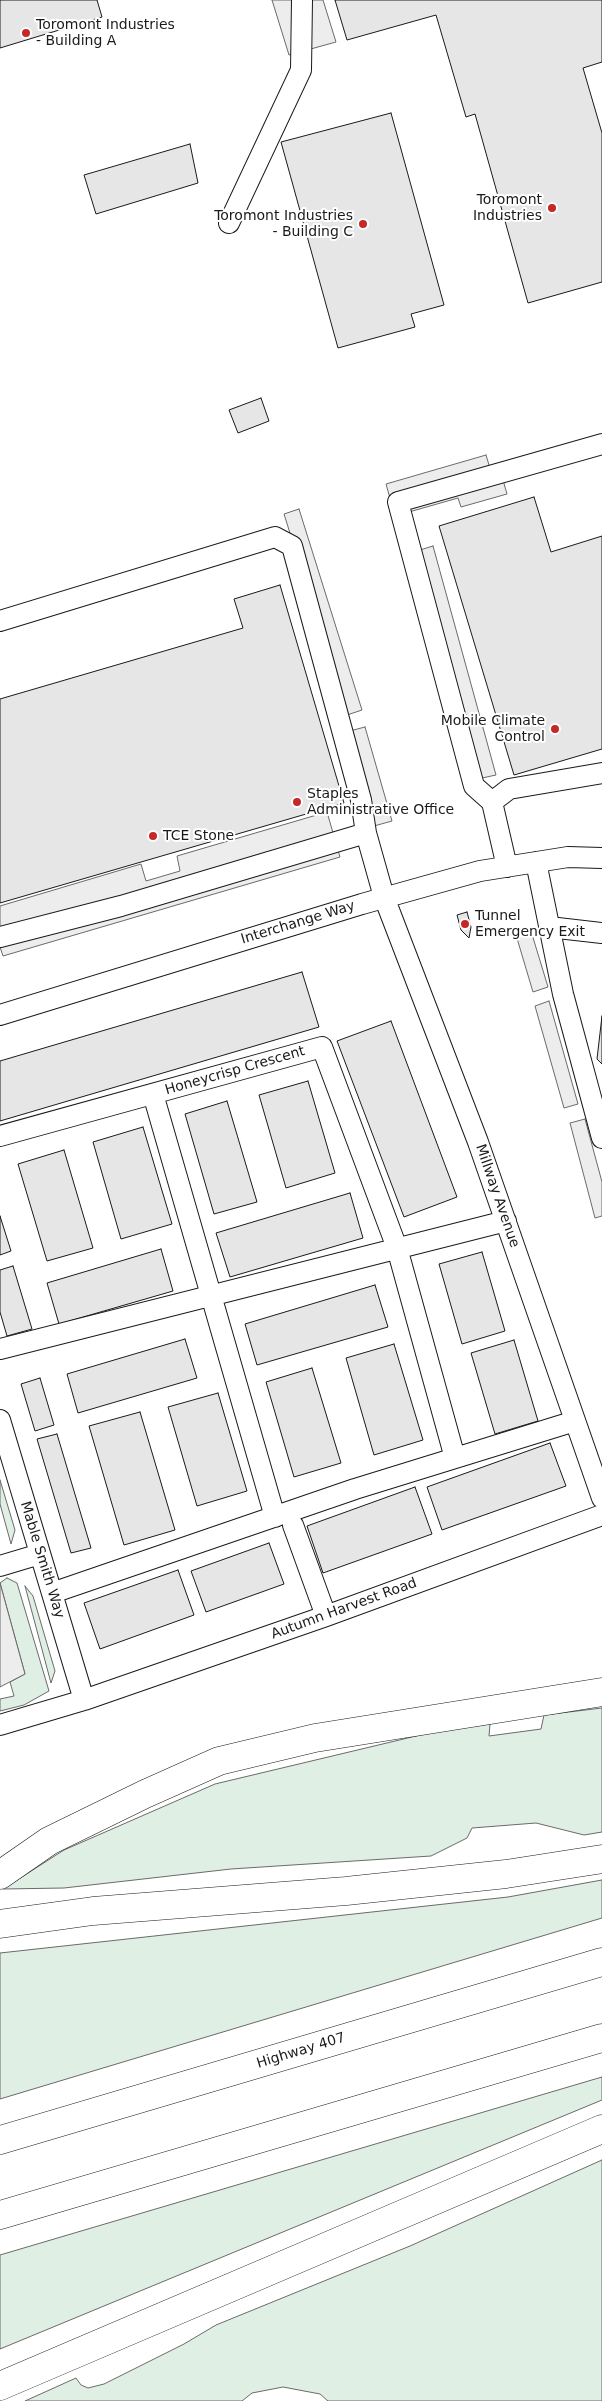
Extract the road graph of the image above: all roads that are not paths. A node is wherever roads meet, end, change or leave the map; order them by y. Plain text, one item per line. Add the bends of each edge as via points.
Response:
1 (302, 0) edge
2 (229, 223) dead end
3 (602, 444) edge
4 (0, 621) edge
5 (602, 773) edge
6 (492, 802) junction
7 (366, 833) junction
8 (602, 858) edge
9 (536, 862) junction
10 (507, 867) junction
11 (384, 897) junction
12 (549, 928) junction
13 (602, 933) edge
14 (0, 937) edge
15 (1, 1012) edge
16 (154, 1094) junction
17 (0, 1136) edge
18 (602, 1138) edge
19 (506, 1220) junction
20 (397, 1248) junction
21 (211, 1295) junction
22 (0, 1349) edge
23 (0, 1420) edge
24 (575, 1421) junction
25 (455, 1458) junction
26 (602, 1498) edge
27 (602, 1515) edge
28 (275, 1517) junction
29 (293, 1526) dead end
30 (40, 1554) junction
31 (0, 1566) edge
32 (52, 1593) junction
33 (326, 1616) junction
34 (602, 1692) edge
35 (84, 1700) junction
36 (0, 1725) edge
37 (602, 1859) edge
38 (0, 1875) edge
39 (0, 1924) edge
40 (602, 1962) edge
41 (602, 2038) edge
42 (602, 2129) edge
43 (0, 2140) edge
44 (0, 2215) edge
45 (0, 2386) edge

1 - 2 street via 301,70
3 - 6 street via 398,502 474,786
4 - 7 street, Millway Avenue via 275,537 292,546 361,800
5 - 6 street via 509,789
6 - 10 street
7 - 11 street, Millway Avenue
7 - 14 street via 121,906
8 - 9 street, Interchange Way via 568,857
9 - 10 street, Interchange Way
9 - 12 street
10 - 11 street, Interchange Way via 480,871
11 - 15 street, Interchange Way
11 - 19 street, Millway Avenue
12 - 13 street
12 - 18 street via 563,994
16 - 17 street, Honeycrisp Crescent
16 - 20 street, Honeycrisp Crescent via 322,1047
16 - 21 street
19 - 20 street
19 - 24 street, Millway Avenue
20 - 21 street
20 - 25 street
21 - 22 street
21 - 28 street
23 - 30 street, Mable Smith Way
24 - 25 street
24 - 26 street, Millway Avenue
25 - 28 street
27 - 33 street, Autumn Harvest Road
28 - 32 street
29 - 33 street
30 - 31 street
30 - 32 street, Mable Smith Way
32 - 35 street, Mable Smith Way
33 - 35 street, Autumn Harvest Road
34 - 38 highway via 315,1738 219,1761 49,1841
35 - 36 street, Autumn Harvest Road
37 - 39 highway via 506,1874 346,1891 93,1911
40 - 43 highway, Highway 407
41 - 44 highway
42 - 45 highway

